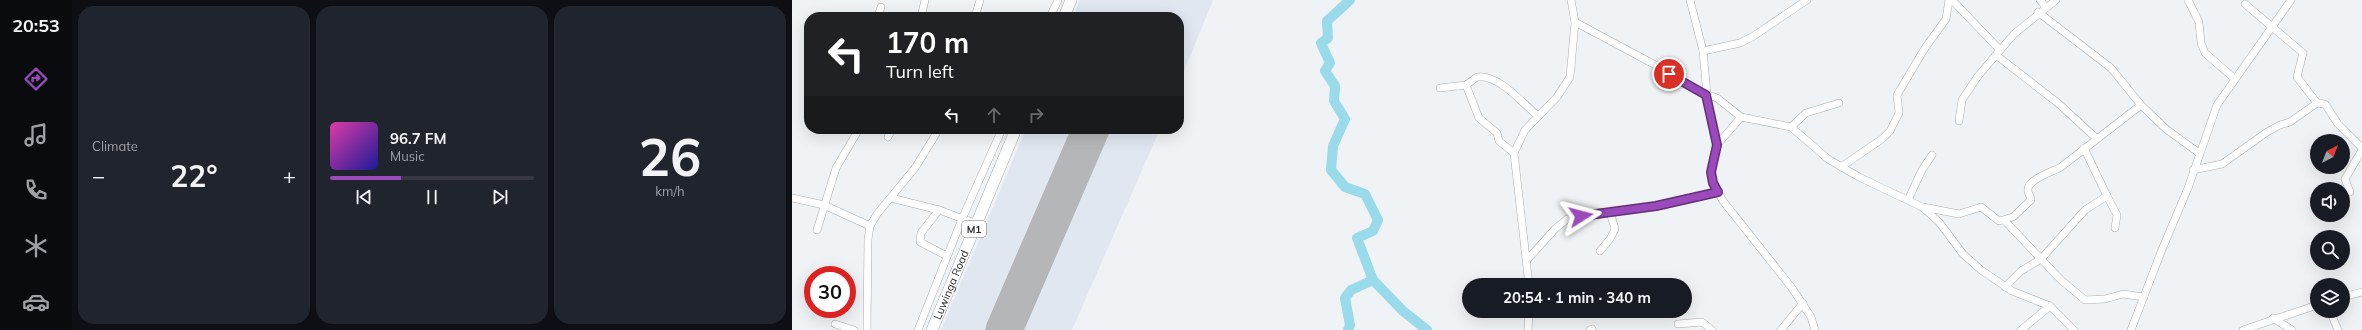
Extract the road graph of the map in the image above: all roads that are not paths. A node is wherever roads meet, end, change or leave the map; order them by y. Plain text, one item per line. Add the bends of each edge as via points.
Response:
1 (925, 0) edge
2 (980, 0) edge
3 (1058, 0) edge
4 (1071, 0) edge
5 (1570, 0) edge
6 (1690, 0) edge
7 (1807, 0) edge
8 (1951, 0) edge
9 (2040, 0) edge
10 (2056, 0) edge
11 (2188, 0) edge
12 (2291, 0) edge
13 (2246, 4) dead end
14 (881, 7) dead end
15 (2046, 7) junction
16 (880, 12) edge
17 (922, 12) edge
18 (976, 12) edge
19 (1052, 12) edge
20 (1066, 12) edge
21 (2038, 12) junction
22 (1575, 22) junction
23 (2272, 26) junction
24 (1703, 51) junction
25 (1998, 53) junction
26 (2235, 79) junction
27 (1466, 86) junction
28 (1440, 88) dead end
29 (1706, 95) junction
30 (1839, 102) dead end
31 (2317, 103) junction
32 (2141, 105) junction
33 (1538, 116) junction
34 (1741, 117) junction
35 (1959, 120) dead end
36 (1791, 127) junction
37 (856, 134) edge
38 (890, 134) edge
39 (936, 134) edge
40 (1000, 134) edge
41 (1014, 134) edge
42 (888, 137) dead end
43 (2096, 138) junction
44 (1717, 145) junction
45 (2084, 148) junction
46 (2362, 149) edge
47 (1514, 153) junction
48 (2200, 153) junction
49 (1932, 155) dead end
50 (1841, 167) junction
51 (2193, 170) junction
52 (2346, 182) edge
53 (1718, 192) junction
54 (2107, 196) junction
55 (792, 198) edge
56 (891, 198) junction
57 (1908, 200) junction
58 (824, 205) junction
59 (1922, 207) junction
60 (939, 210) junction
61 (1610, 212) junction
62 (962, 219) junction
63 (2005, 220) junction
64 (976, 224) junction
65 (870, 226) junction
66 (2115, 228) dead end
67 (817, 230) dead end
68 (1600, 251) dead end
69 (947, 256) junction
70 (2041, 259) junction
71 (1527, 260) junction
72 (1528, 278) edge
73 (2006, 287) junction
74 (2362, 292) edge
75 (2350, 295) edge
76 (2144, 297) junction
77 (1803, 303) junction
78 (2050, 306) junction
79 (2310, 307) edge
80 (1530, 318) edge
81 (2274, 318) junction
82 (2333, 318) edge
83 (835, 324) dead end
84 (1678, 324) dead end
85 (1531, 329) edge
86 (854, 330) edge
87 (867, 330) edge
88 (918, 330) edge
89 (932, 330) edge
90 (1712, 330) edge
91 (1781, 330) edge
92 (1815, 330) edge
93 (2021, 330) edge
94 (2074, 330) edge
95 (2131, 330) edge
96 (2243, 330) edge
97 (2292, 330) edge
98 (2338, 330) edge

1 - 17 street
2 - 18 street
3 - 19 street
4 - 20 highway
5 - 22 street
6 - 24 street
7 - 24 street via 1740,43
8 - 25 street
8 - 50 street via 1946,19 1897,95 1899,113 1890,131
9 - 15 street
10 - 15 street
11 - 26 street via 2199,22 2200,39 2205,53
12 - 23 street
13 - 23 street
14 - 16 street
15 - 21 street
21 - 25 street
21 - 32 street via 2111,68
22 - 29 street
22 - 33 street via 1570,77 1557,97
23 - 26 street
23 - 31 street via 2303,53 2296,77
24 - 29 street
25 - 35 street via 1966,92
25 - 43 street
26 - 48 street via 2218,105
27 - 28 street
27 - 33 street via 1477,77 1489,77
27 - 47 street via 1479,118 1497,133 1499,141
29 - 34 street via 1717,98
29 - 44 street
30 - 36 street via 1806,113
31 - 46 street via 2325,104 2338,124
31 - 51 street via 2290,122 2267,132 2222,164
32 - 43 street
32 - 48 street via 2166,128
33 - 47 street via 1525,130
34 - 36 street
34 - 44 street
36 - 50 street
37 - 58 street via 836,168
38 - 42 street
39 - 56 street via 915,168
40 - 62 street
41 - 64 highway, Luwinga Road / M1
43 - 45 street
44 - 53 street via 1711,172
45 - 54 street
45 - 63 street via 2061,167 2047,172 2030,186 2030,203
46 - 52 street via 2345,179
47 - 71 street
48 - 51 street
49 - 57 street
50 - 57 street
51 - 76 street
53 - 61 street via 1656,206
53 - 77 street
54 - 66 street via 2117,215
54 - 70 street via 2079,215
55 - 58 street
56 - 60 street
56 - 65 street
57 - 59 street
58 - 65 street
58 - 67 street
59 - 63 street via 1959,214 1981,207 1994,218
59 - 73 street via 1939,222 1963,254
60 - 62 street
60 - 69 street via 921,234 920,242
61 - 68 street via 1615,229
61 - 71 street via 1567,219
62 - 64 street
62 - 69 street
63 - 70 street
64 - 89 highway, Luwinga Road / M1
65 - 87 street
69 - 88 street
70 - 73 street via 2020,271
70 - 76 street via 2085,300 2105,299 2123,294
71 - 72 street
73 - 78 street
74 - 75 street
76 - 95 street
77 - 91 street
77 - 92 street
78 - 93 street
78 - 94 street
79 - 81 street
80 - 85 street
81 - 96 street
81 - 97 street
82 - 98 street
83 - 86 street
84 - 90 street via 1702,322

